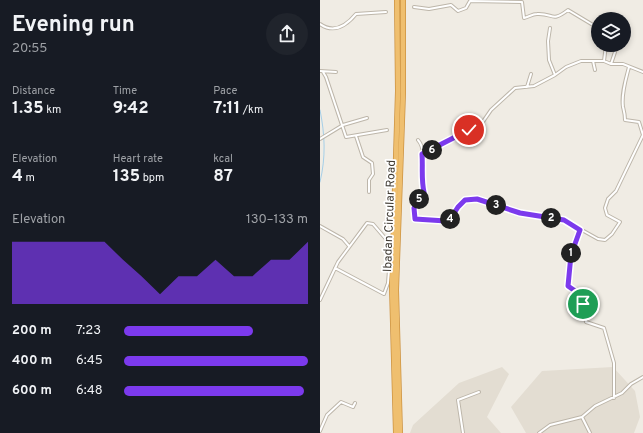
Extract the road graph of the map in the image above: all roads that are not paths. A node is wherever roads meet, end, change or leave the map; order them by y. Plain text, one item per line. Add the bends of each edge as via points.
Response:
1 (397, 0) edge
2 (403, 0) edge
3 (414, 7) dead end
4 (386, 12) dead end
5 (320, 24) edge
6 (591, 24) edge
7 (550, 28) dead end
8 (605, 52) edge
9 (615, 52) edge
10 (593, 61) junction
11 (604, 61) junction
12 (610, 64) junction
13 (629, 67) junction
14 (595, 70) dead end
15 (320, 72) edge
16 (323, 72) junction
17 (336, 72) dead end
18 (643, 72) edge
19 (531, 74) dead end
20 (555, 75) junction
21 (527, 87) junction
22 (367, 118) dead end
23 (342, 126) junction
24 (387, 130) dead end
25 (356, 136) junction
26 (321, 139) edge
27 (418, 140) dead end
28 (422, 154) junction
29 (369, 192) dead end
30 (320, 226) edge
31 (580, 230) junction
32 (349, 246) junction
33 (335, 268) junction
34 (320, 300) edge
35 (643, 377) edge
36 (479, 392) dead end
37 (614, 398) junction
38 (355, 403) dead end
39 (582, 417) junction
40 (320, 431) edge
41 (396, 433) edge
42 (400, 433) edge
43 (463, 433) edge
44 (539, 433) edge
45 (590, 433) edge

1 - 41 highway, Ibadan Circular Road via 398,91 392,287
2 - 42 highway, Ibadan Circular Road via 403,93 396,290
3 - 6 street via 429,10 450,5 458,11 466,8 470,1 522,2 524,18 537,14 554,18 568,10
4 - 5 street via 356,14 349,23 333,29
7 - 20 street via 549,60
8 - 11 street
9 - 12 street
10 - 11 street
10 - 14 street
10 - 20 street via 581,61 566,66
11 - 12 street
12 - 13 street via 623,64
13 - 18 street
13 - 31 street via 623,107 625,120 639,122 643,135 605,208 606,215 620,222 606,240
15 - 16 street
16 - 17 street
16 - 23 street
19 - 21 street
20 - 21 street
21 - 28 street via 515,88 490,110 480,126
22 - 23 street
23 - 25 street via 346,137
23 - 26 street
24 - 25 street
25 - 29 street via 363,157 372,163 373,174 369,180
27 - 28 street
28 - 31 street via 424,165 421,180 424,192 414,208 415,219 446,221 465,200 477,199 520,213 564,220
30 - 32 street via 344,239
31 - 37 street via 571,255 568,286 578,293 586,322 604,328 607,334 614,364
32 - 33 street
32 - 33 street via 367,223 373,224 391,245 388,283 384,294
33 - 34 street
35 - 37 street
36 - 43 street via 458,400
37 - 39 street via 595,406
38 - 40 street via 352,407 341,402 338,404 327,414
39 - 44 street via 550,425
39 - 45 street

